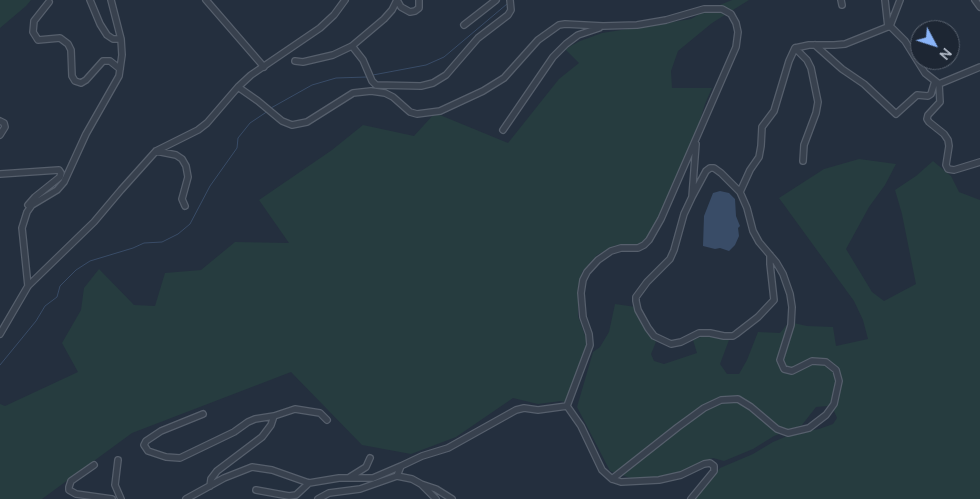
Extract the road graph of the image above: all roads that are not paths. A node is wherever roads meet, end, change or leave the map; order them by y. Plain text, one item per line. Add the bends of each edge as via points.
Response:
1 (82, 0) edge
2 (111, 0) edge
3 (206, 0) edge
4 (345, 0) edge
5 (397, 0) edge
6 (419, 0) edge
7 (496, 0) edge
8 (885, 0) edge
9 (900, 0) edge
10 (975, 0) edge
11 (49, 2) dead end
12 (90, 2) edge
13 (510, 2) edge
14 (980, 6) edge
15 (464, 25) dead end
16 (603, 26) junction
17 (889, 27) junction
18 (121, 39) junction
19 (815, 45) junction
20 (352, 46) junction
21 (795, 48) junction
22 (294, 61) dead end
23 (264, 67) junction
24 (980, 67) edge
25 (120, 69) junction
26 (937, 83) junction
27 (238, 87) junction
28 (0, 121) edge
29 (503, 130) dead end
30 (0, 135) edge
31 (697, 137) junction
32 (156, 151) junction
33 (803, 161) dead end
34 (980, 162) edge
35 (0, 174) edge
36 (740, 192) junction
37 (692, 197) junction
38 (184, 206) dead end
39 (27, 212) junction
40 (770, 255) junction
41 (28, 286) junction
42 (0, 334) edge
43 (567, 406) junction
44 (203, 414) dead end
45 (274, 416) junction
46 (328, 420) dead end
47 (370, 458) dead end
48 (118, 460) dead end
49 (94, 465) dead end
50 (401, 466) junction
51 (397, 476) junction
52 (348, 478) junction
53 (612, 480) junction
54 (309, 483) junction
55 (421, 484) junction
56 (210, 486) junction
57 (256, 490) dead end
58 (112, 499) edge
59 (121, 499) edge
60 (186, 499) edge
61 (318, 499) edge
62 (436, 499) edge
63 (452, 499) edge
64 (691, 499) edge

1 - 12 street
2 - 18 street
3 - 23 street
4 - 23 street via 320,28
5 - 6 street via 410,12 419,8
5 - 20 street via 384,19
7 - 15 street
8 - 17 street
9 - 17 street
10 - 14 street
11 - 25 street via 34,22 33,32 38,40 60,38 68,44 75,81 81,83 86,80 103,61 110,61
12 - 18 street via 107,35
13 - 20 street via 508,15 478,38 446,76 433,84 376,85
16 - 27 street via 559,25 538,40 504,78 440,111 410,112 393,98 371,91 353,93 307,122 286,124
16 - 29 street via 578,35 566,44 548,64
16 - 31 street via 666,20 704,9 722,9 731,14 738,32 736,47
17 - 19 street via 845,44
17 - 26 street via 905,41 925,73
18 - 25 street
19 - 21 street
19 - 26 street via 896,114 917,95 931,94
20 - 22 street via 333,55
21 - 33 street via 812,68 818,102 804,145
21 - 36 street via 774,111 762,127 759,157
23 - 27 street
24 - 26 street
25 - 39 street via 64,182
26 - 34 street via 940,102 927,119 948,140 948,169
27 - 32 street via 207,123
28 - 30 street via 5,127
31 - 37 street
31 - 43 street via 649,240 638,248 612,251 598,260 583,280 580,293 590,345
32 - 38 street via 176,155 186,166 188,177 182,199
32 - 41 street via 94,222
35 - 39 street via 59,170 60,177 35,197
36 - 37 street via 721,173 710,168
36 - 40 street via 753,231
37 - 40 street via 670,259 636,297 638,310 654,336 672,344 698,333 736,334 774,300
39 - 41 street via 22,228
40 - 53 street via 783,274 792,307 791,325 780,360 784,369 792,371 812,361 826,362 836,370 839,381 834,404 826,416 809,428 788,433 777,429 738,400 721,400 678,427
41 - 42 street
43 - 50 street via 516,410 448,448
43 - 53 street via 581,426 602,470
44 - 45 street via 161,431 144,445 148,451 166,458 180,458 254,419
45 - 46 street via 294,409 320,413
45 - 56 street via 262,437 217,472
47 - 52 street via 366,467
48 - 59 street via 115,485
49 - 58 street via 71,482 69,490
50 - 51 street
50 - 52 street via 372,478
51 - 55 street
51 - 61 street via 360,489 329,493
52 - 54 street
53 - 64 street via 665,479 710,464 714,466 714,471
54 - 56 street via 272,470 252,467
54 - 57 street via 300,492 289,496
55 - 62 street
55 - 63 street
56 - 60 street

